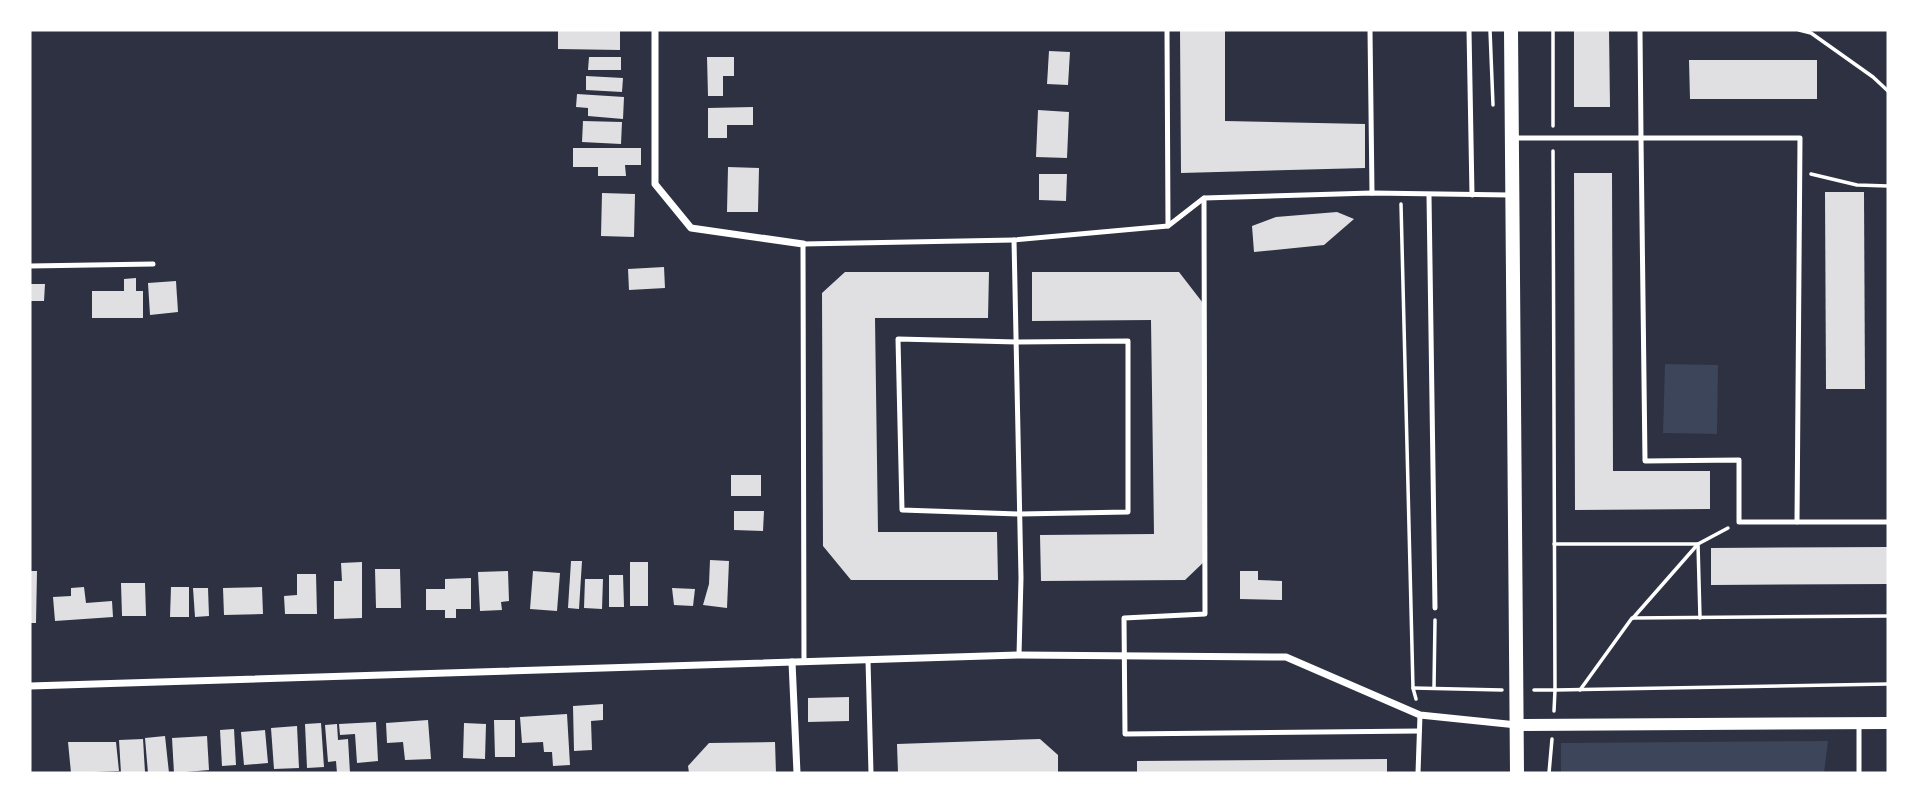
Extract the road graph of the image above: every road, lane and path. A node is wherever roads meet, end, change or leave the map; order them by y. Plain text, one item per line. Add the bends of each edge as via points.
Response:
1 (655, 30) edge
2 (1167, 30) edge
3 (1370, 30) edge
4 (1469, 30) edge
5 (1511, 30) edge
6 (1553, 30) edge
7 (1640, 30) edge
8 (1799, 30) edge
9 (1888, 91) edge
10 (1512, 138) junction
11 (1553, 138) junction
12 (1641, 138) junction
13 (1800, 172) junction
14 (1888, 186) edge
15 (1372, 193) junction
16 (1401, 194) junction
17 (1429, 195) junction
18 (1472, 195) junction
19 (1512, 195) junction
20 (1204, 198) junction
21 (1168, 226) junction
22 (1014, 240) junction
23 (803, 244) junction
24 (153, 264) dead end
25 (30, 266) edge
26 (1017, 342) junction
27 (1020, 514) junction
28 (1739, 522) junction
29 (1797, 522) junction
30 (1888, 522) edge
31 (1554, 544) junction
32 (1698, 544) junction
33 (1435, 608) joint
34 (1888, 616) edge
35 (1632, 618) junction
36 (1700, 618) junction
37 (1125, 654) junction
38 (1019, 655) junction
39 (868, 660) junction
40 (792, 662) junction
41 (804, 662) junction
42 (1888, 684) edge
43 (30, 686) edge
44 (1434, 687) junction
45 (1413, 688) junction
46 (1517, 690) junction
47 (1555, 690) junction
48 (1580, 690) junction
49 (1420, 715) junction
50 (1859, 723) junction
51 (1888, 723) edge
52 (1518, 725) junction
53 (1419, 731) junction
54 (797, 773) edge
55 (871, 773) edge
56 (1418, 773) edge
57 (1517, 773) edge
58 (1859, 773) edge

1 - 23 street via 655,184 691,228
2 - 21 lane
3 - 15 lane
4 - 18 lane
5 - 10 main road
6 - 11 path
7 - 12 lane
8 - 9 path via 1811,33
10 - 11 lane
10 - 19 main road
11 - 12 lane
11 - 31 path
12 - 13 lane via 1800,138
12 - 28 lane via 1645,461 1739,460
13 - 14 path via 1857,185
13 - 29 lane
15 - 16 lane
15 - 20 lane
16 - 17 lane
16 - 45 path
17 - 18 lane
17 - 33 lane
18 - 19 lane
19 - 46 main road
20 - 21 lane
20 - 37 lane via 1205,614 1124,618
21 - 22 lane
22 - 23 lane
22 - 26 lane
23 - 41 lane
24 - 25 lane
26 - 27 lane
26 - 27 lane via 1128,341 1128,512
26 - 27 lane via 898,339 902,510
27 - 38 lane
28 - 29 lane
28 - 32 path
29 - 30 lane
31 - 32 path
31 - 47 path
32 - 35 path
32 - 36 path
33 - 44 path
34 - 36 path
35 - 36 path
35 - 48 path
37 - 38 street
37 - 49 street via 1286,657
37 - 53 lane via 1125,734
38 - 39 street
39 - 41 street
39 - 55 lane
40 - 41 street
40 - 43 street
40 - 54 street
42 - 48 path
44 - 45 path
44 - 46 path
45 - 49 path
46 - 47 path
46 - 52 main road
47 - 48 path
49 - 52 street
49 - 53 lane
50 - 51 street
50 - 52 street
50 - 58 lane
52 - 57 main road
53 - 56 lane

